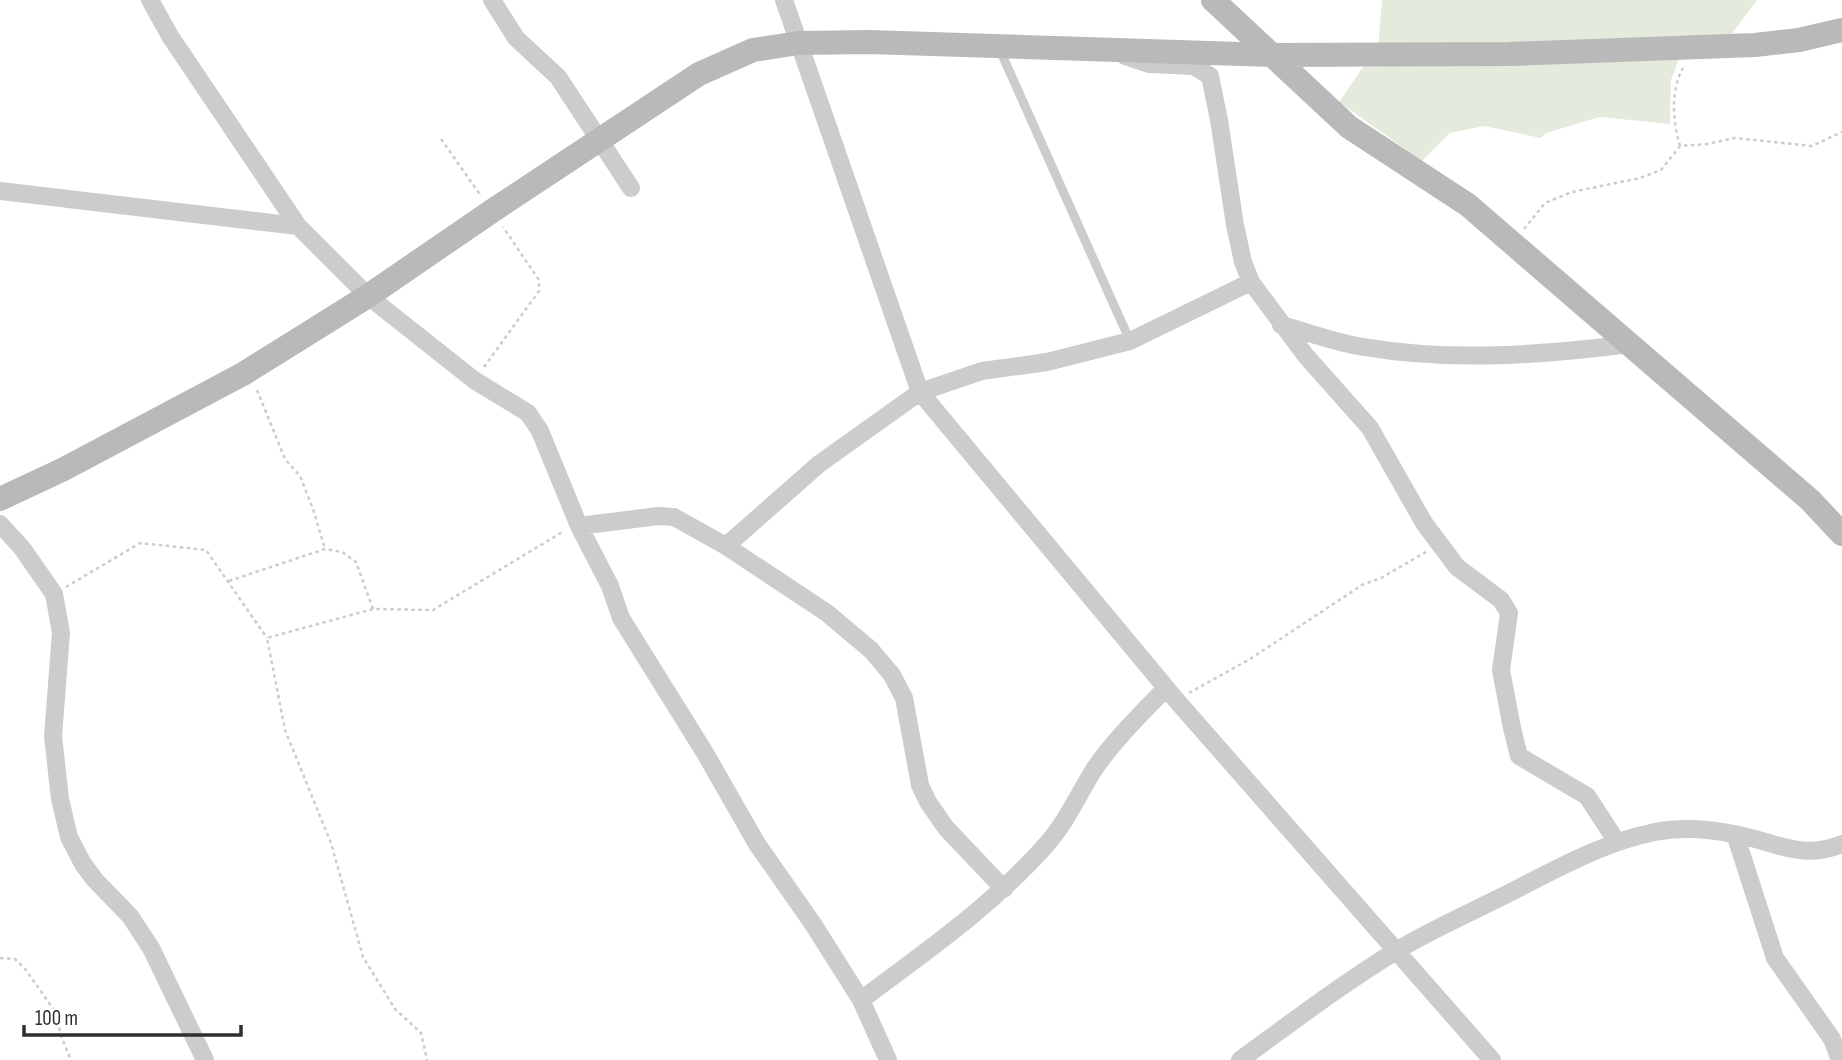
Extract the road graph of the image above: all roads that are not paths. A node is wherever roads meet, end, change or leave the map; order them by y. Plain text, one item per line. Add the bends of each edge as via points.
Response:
1 (150, 0) edge
2 (492, 0) edge
3 (784, 0) edge
4 (1213, 0) edge
5 (1842, 30) edge
6 (799, 43) junction
7 (998, 46) junction
8 (1101, 49) junction
9 (1272, 55) junction
10 (598, 140) junction
11 (631, 188) dead end
12 (0, 191) edge
13 (298, 226) junction
14 (1251, 282) junction
15 (368, 296) junction
16 (1281, 325) junction
17 (1130, 341) junction
18 (1631, 344) junction
19 (919, 392) junction
20 (0, 499) edge
21 (0, 524) edge
22 (579, 526) junction
23 (1842, 534) edge
24 (726, 546) junction
25 (1172, 695) junction
26 (1735, 834) junction
27 (1617, 842) junction
28 (1842, 844) edge
29 (1003, 889) junction
30 (1398, 950) junction
31 (861, 1000) junction
32 (205, 1060) edge
33 (888, 1060) edge
34 (1240, 1060) edge
35 (1492, 1060) edge
36 (1840, 1060) edge

1 - 13 street
2 - 10 street via 516,38 558,77
3 - 6 street
4 - 9 street
5 - 9 street via 1755,45 1509,54
6 - 7 street
6 - 10 street via 753,50 699,74
6 - 19 street
7 - 8 street
7 - 17 lane
8 - 9 street
8 - 14 street via 1149,64 1194,66 1210,76 1235,225
9 - 18 street via 1349,127 1468,205
10 - 11 street
10 - 15 street
12 - 13 street
13 - 15 street
14 - 16 street
14 - 17 street
15 - 20 street via 249,370
15 - 22 street via 474,380 528,413 540,431
16 - 18 street via 1362,347 1431,355 1558,353
16 - 27 street via 1370,428 1424,523 1457,567 1501,600 1509,613 1501,670 1519,756 1587,796
17 - 19 street via 1047,362 982,371
18 - 23 street via 1810,500
19 - 24 street via 819,464
19 - 25 street
21 - 32 street via 54,594 61,633 53,736 69,837 94,880 130,916 151,948
22 - 24 street via 674,517
22 - 31 street via 621,618 757,844
24 - 29 street via 872,650 904,698 924,793 946,828
25 - 29 street via 1132,724 1097,766 1048,843
25 - 30 street
26 - 27 street via 1695,828 1657,831
26 - 28 street via 1788,850 1828,850
26 - 36 street via 1775,958 1832,1039
27 - 30 street
29 - 31 street
30 - 34 street
30 - 35 street
31 - 33 street

